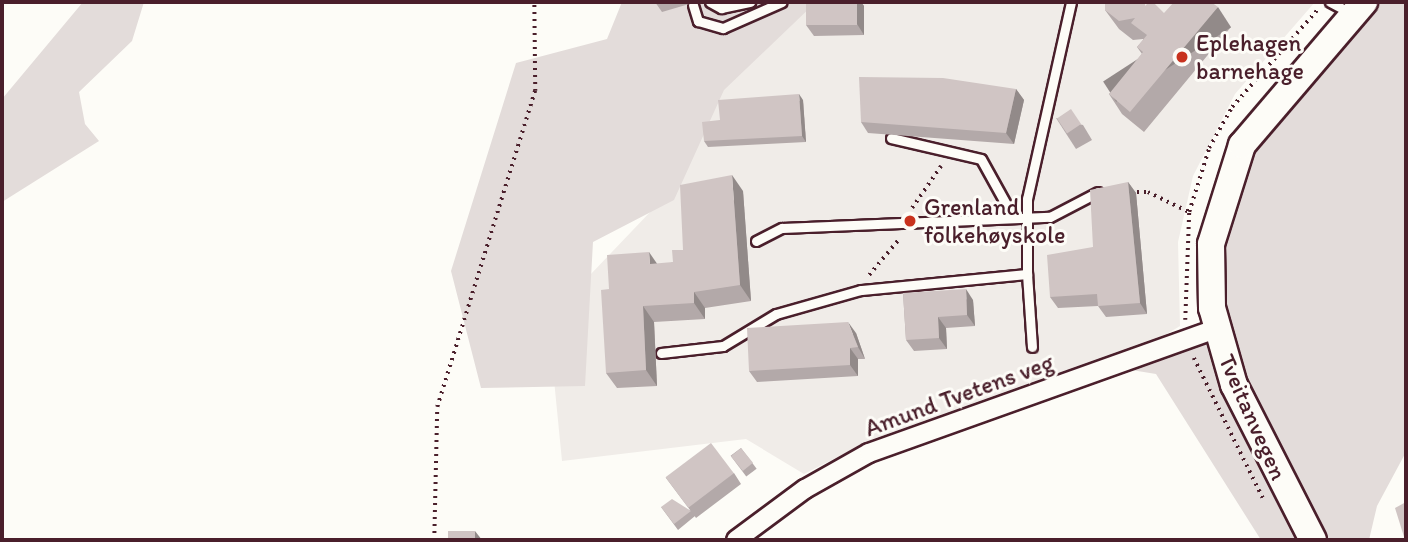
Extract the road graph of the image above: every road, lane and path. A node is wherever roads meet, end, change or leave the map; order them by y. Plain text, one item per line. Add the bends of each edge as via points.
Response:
1 (534, 2) edge
2 (710, 2) edge
3 (750, 2) edge
4 (782, 2) edge
5 (1071, 2) edge
6 (693, 5) dead end
7 (1349, 6) edge
8 (891, 138) dead end
9 (953, 148) junction
10 (1125, 192) joint
11 (1189, 212) dead end
12 (1012, 215) junction
13 (1026, 216) junction
14 (921, 223) junction
15 (896, 224) junction
16 (756, 241) dead end
17 (1027, 274) junction
18 (861, 290) junction
19 (1216, 329) junction
20 (1032, 347) dead end
21 (661, 353) dead end
22 (435, 540) edge
23 (736, 540) edge
24 (1313, 540) edge

1 - 22 path via 535,91 437,407
2 - 3 lane via 722,8
4 - 6 lane via 723,29 698,21
5 - 13 lane via 1048,84
7 - 19 main road, Tveitanvegen via 1265,112 1226,181 1211,244
8 - 9 lane
9 - 12 lane via 981,159
9 - 15 path
10 - 11 path via 1148,192
10 - 13 lane via 1095,192 1066,214
12 - 13 lane
12 - 14 lane
13 - 17 lane
14 - 15 lane
14 - 18 path via 882,254
15 - 16 lane via 782,228
17 - 18 lane
17 - 20 lane
18 - 21 lane via 776,314 723,346
19 - 23 street, Amund Tvetens veg via 869,453
19 - 24 main road, Tveitanvegen via 1248,415

